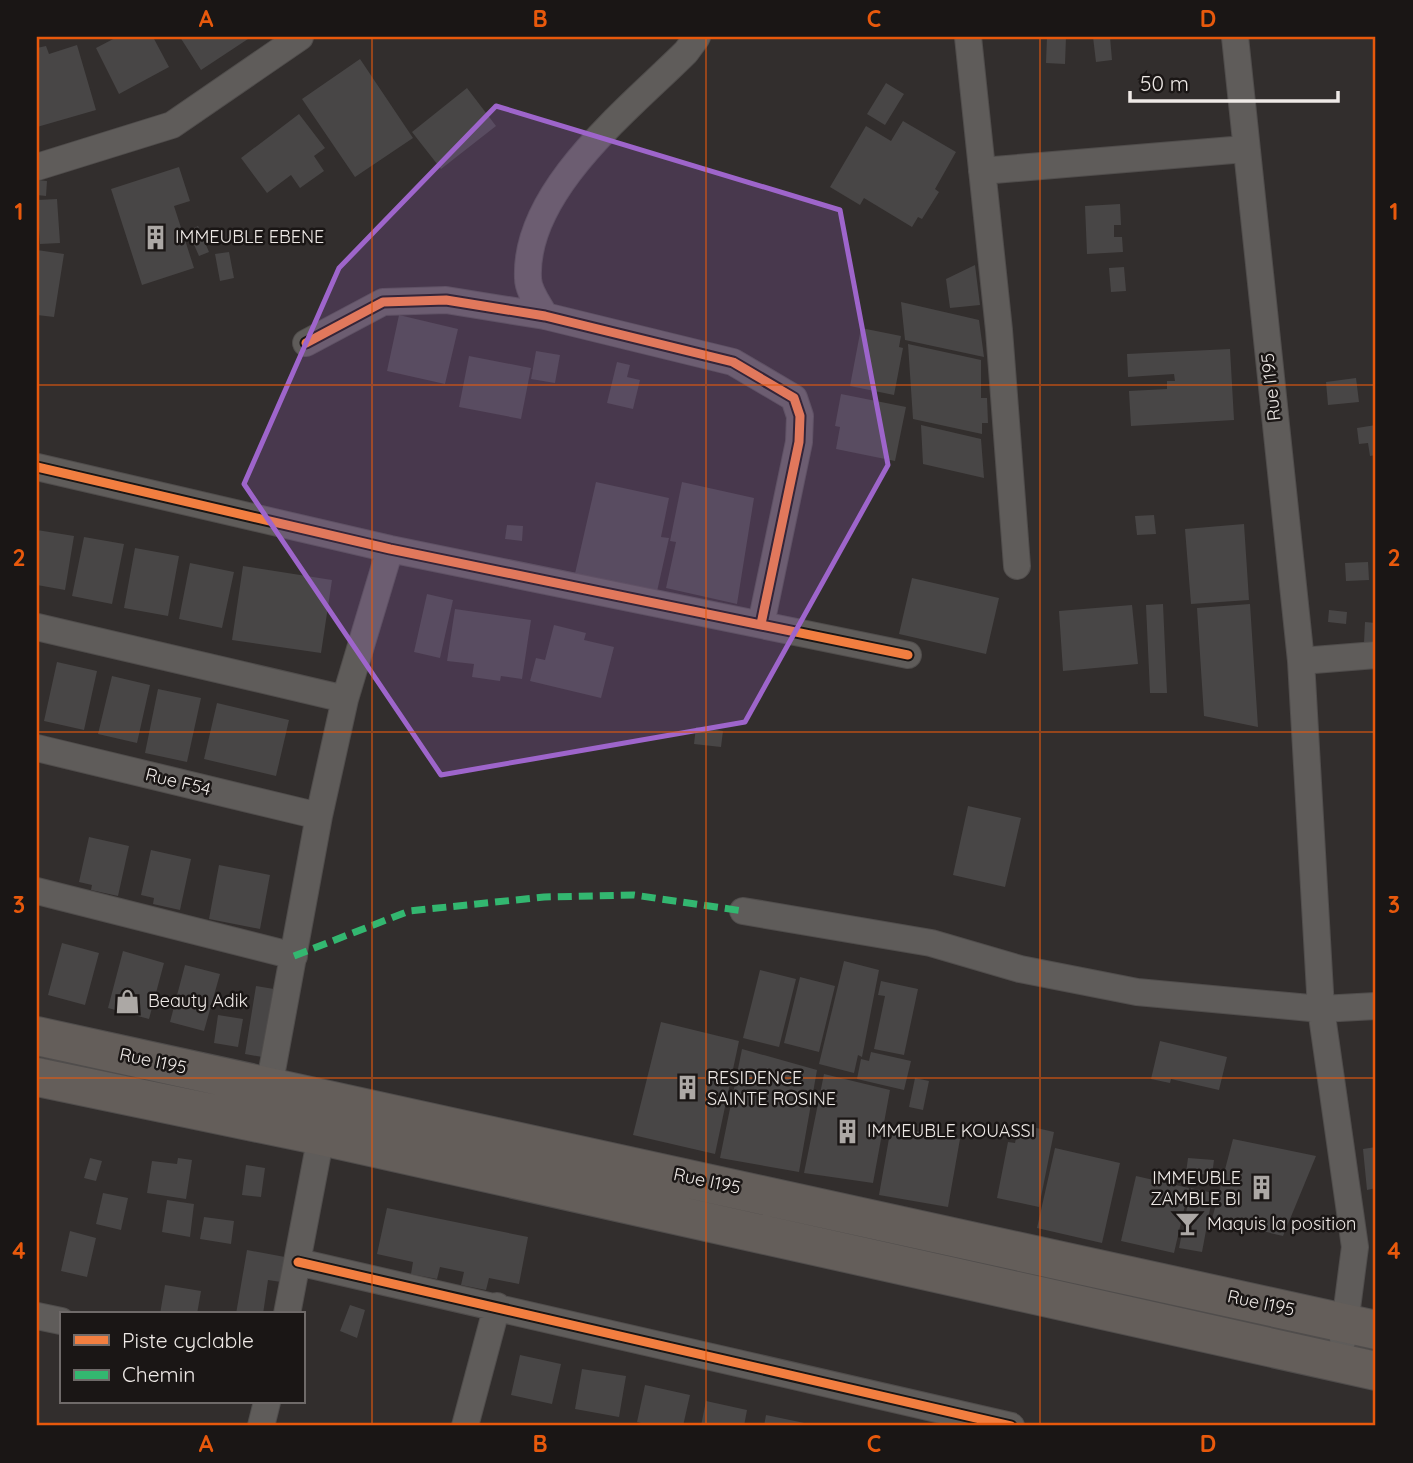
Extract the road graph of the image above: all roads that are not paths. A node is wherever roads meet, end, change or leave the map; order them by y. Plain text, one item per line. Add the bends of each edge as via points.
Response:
1 (300, 37) edge
2 (697, 37) edge
3 (968, 37) edge
4 (1235, 37) edge
5 (1245, 149) junction
6 (37, 167) edge
7 (982, 171) junction
8 (545, 316) junction
9 (306, 344) dead end
10 (37, 467) edge
11 (390, 549) junction
12 (1017, 565) dead end
13 (761, 624) junction
14 (37, 627) edge
15 (908, 655) dead end
16 (1376, 655) edge
17 (1301, 662) junction
18 (345, 699) junction
19 (37, 748) edge
20 (319, 816) junction
21 (37, 891) edge
22 (743, 911) dead end
23 (294, 956) junction
24 (1376, 1006) edge
25 (1321, 1009) junction
26 (37, 1036) edge
27 (37, 1077) edge
28 (269, 1086) junction
29 (263, 1124) junction
30 (321, 1136) junction
31 (298, 1262) junction
32 (497, 1307) junction
33 (286, 1312) edge
34 (37, 1316) edge
35 (60, 1321) edge
36 (1362, 1326) edge
37 (1338, 1362) junction
38 (1376, 1371) edge
39 (266, 1404) edge
40 (261, 1426) edge
41 (465, 1426) edge
42 (1011, 1426) edge

1 - 6 street via 172,125
2 - 8 street via 588,149 539,223 527,279
3 - 7 street
4 - 5 street, Rue I195
5 - 7 street
5 - 17 street, Rue I195
7 - 12 street
8 - 9 street via 446,300 383,302
8 - 13 street via 733,362 794,398 800,416 799,442
10 - 11 street
11 - 13 street
11 - 18 street
13 - 15 street
14 - 18 street
16 - 17 street
17 - 25 street, Rue I195
18 - 20 street
19 - 20 street, Rue F54
20 - 23 street
21 - 23 street
22 - 25 street via 931,943 1020,969 1137,992
23 - 28 street
24 - 25 street
25 - 36 street, Rue I195
26 - 28 main road, Rue I195
27 - 29 main road
28 - 29 street
28 - 36 main road, Rue I195
29 - 30 main road
30 - 31 street
30 - 37 main road
31 - 32 street
31 - 33 street
32 - 41 street
32 - 42 street
34 - 35 street
36 - 37 street, Rue I195
37 - 38 main road
39 - 40 street

